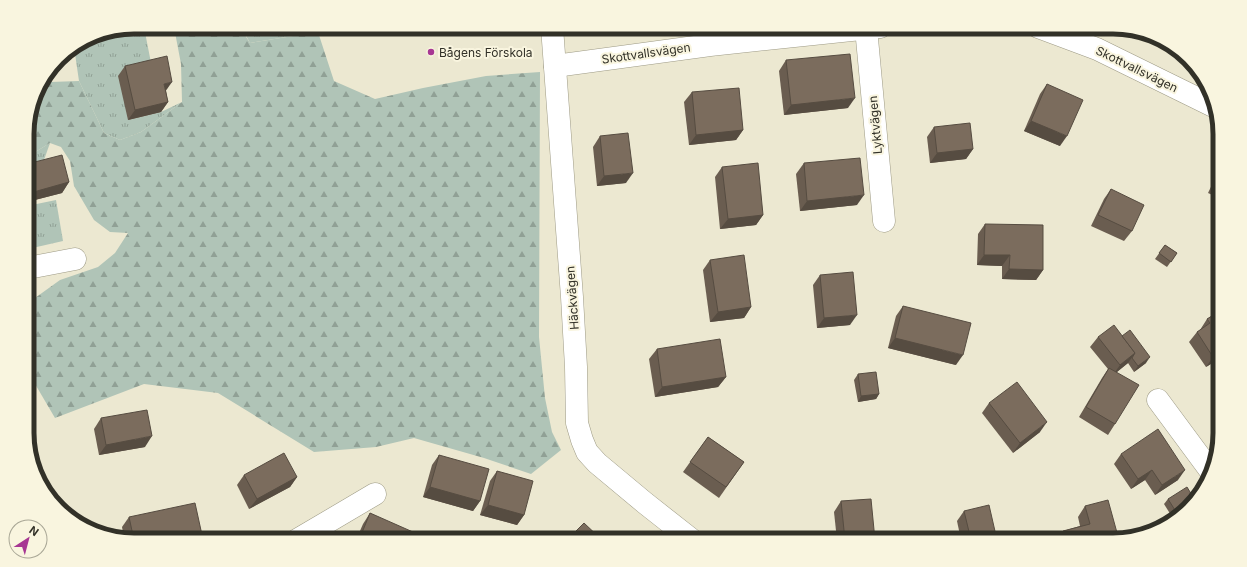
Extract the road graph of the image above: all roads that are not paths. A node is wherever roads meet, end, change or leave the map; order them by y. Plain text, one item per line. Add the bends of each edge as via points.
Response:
1 (553, 34) edge
2 (815, 34) edge
3 (873, 34) edge
4 (1057, 34) edge
5 (555, 66) junction
6 (1208, 104) edge
7 (884, 221) dead end
8 (75, 259) dead end
9 (34, 267) edge
10 (1158, 400) dead end
11 (1207, 467) edge
12 (375, 494) dead end
13 (309, 533) edge
14 (675, 533) edge

1 - 5 street, Häckvägen
2 - 5 street, Skottvallsvägen
3 - 7 street, Lyktvägen
4 - 6 street, Skottvallsvägen via 1097,49
5 - 14 street, Häckvägen via 572,297 577,423 587,452
8 - 9 street
10 - 11 street
12 - 13 street

